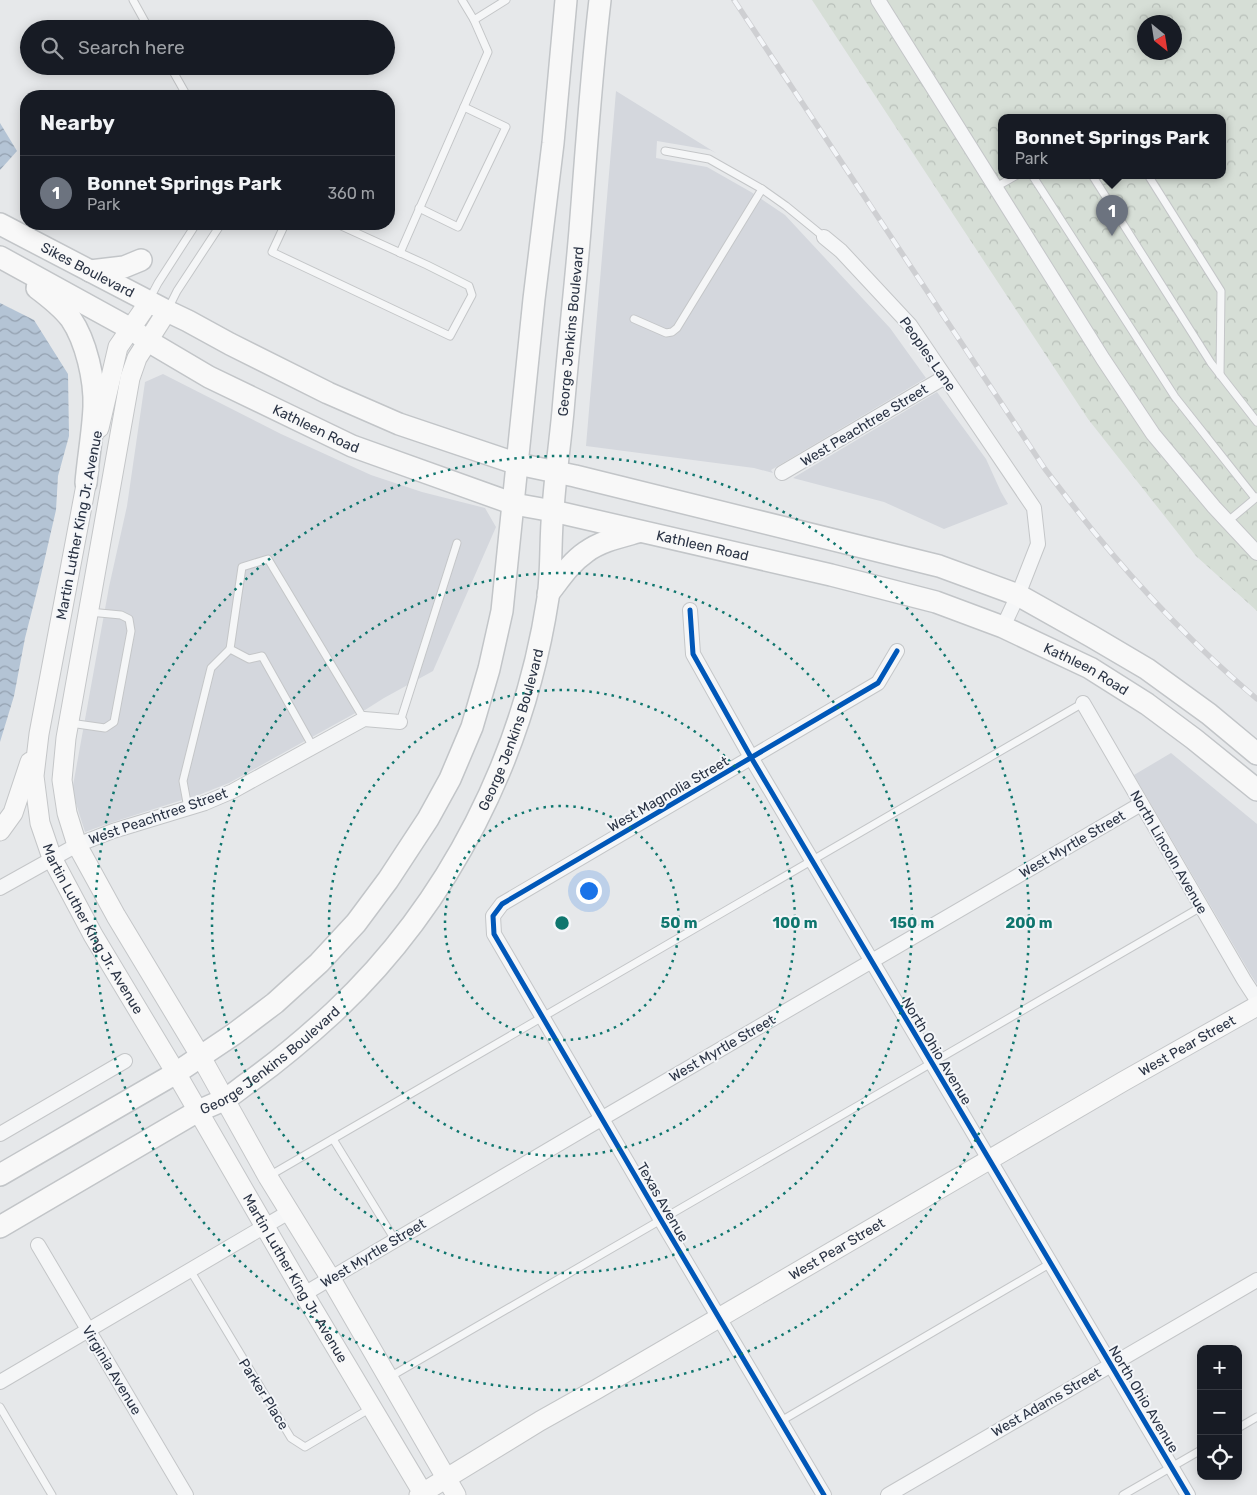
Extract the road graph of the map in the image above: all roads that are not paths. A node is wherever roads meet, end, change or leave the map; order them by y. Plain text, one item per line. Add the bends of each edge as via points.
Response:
1 (133, 0) edge
2 (462, 0) edge
3 (506, 0) edge
4 (566, 0) edge
5 (600, 0) edge
6 (878, 0) edge
7 (144, 20) edge
8 (474, 20) junction
9 (175, 75) edge
10 (183, 90) edge
11 (464, 107) junction
12 (665, 151) dead end
13 (1011, 179) edge
14 (1035, 179) edge
15 (1095, 179) edge
16 (1151, 179) edge
17 (996, 188) junction
18 (762, 189) junction
19 (419, 208) junction
20 (0, 224) edge
21 (192, 230) edge
22 (217, 230) edge
23 (282, 230) edge
24 (350, 230) edge
25 (824, 237) joint
26 (400, 253) junction
27 (0, 258) edge
28 (142, 260) dead end
29 (90, 271) junction
30 (158, 306) junction
31 (634, 320) dead end
32 (139, 335) junction
33 (1220, 375) junction
34 (945, 377) junction
35 (1257, 422) edge
36 (518, 464) junction
37 (557, 472) junction
38 (782, 474) dead end
39 (86, 483) junction
40 (1256, 497) edge
41 (514, 504) junction
42 (552, 511) junction
43 (1228, 522) junction
44 (639, 531) junction
45 (457, 542) dead end
46 (1257, 553) edge
47 (548, 594) junction
48 (1018, 595) junction
49 (690, 610) dead end
50 (89, 612) junction
51 (1003, 627) junction
52 (230, 649) junction
53 (897, 651) dead end
54 (1083, 703) joint
55 (364, 719) junction
56 (400, 722) joint
57 (69, 723) junction
58 (39, 734) junction
59 (313, 746) junction
60 (1257, 754) edge
61 (752, 759) junction
62 (1257, 790) edge
63 (1141, 804) junction
64 (188, 808) junction
65 (0, 831) edge
66 (77, 845) junction
67 (52, 858) junction
68 (811, 860) junction
69 (0, 888) edge
70 (1202, 907) junction
71 (493, 916) joint
72 (870, 961) junction
73 (1257, 1000) edge
74 (1257, 1006) edge
75 (542, 1017) junction
76 (201, 1057) junction
77 (125, 1061) dead end
78 (931, 1063) junction
79 (176, 1073) junction
80 (225, 1099) junction
81 (198, 1111) junction
82 (601, 1119) junction
83 (0, 1134) edge
84 (333, 1139) junction
85 (989, 1160) junction
86 (0, 1175) edge
87 (268, 1176) junction
88 (289, 1212) junction
89 (661, 1220) junction
90 (265, 1226) junction
91 (0, 1227) edge
92 (395, 1240) junction
93 (38, 1245) dead end
94 (1051, 1264) junction
95 (189, 1269) junction
96 (331, 1279) junction
97 (1257, 1280) edge
98 (304, 1294) junction
99 (720, 1318) junction
100 (88, 1330) junction
101 (1110, 1364) junction
102 (388, 1378) junction
103 (0, 1382) edge
104 (0, 1407) edge
105 (371, 1408) junction
106 (1257, 1417) edge
107 (781, 1421) junction
108 (1242, 1426) edge
109 (1197, 1452) edge
110 (1171, 1467) junction
111 (446, 1478) junction
112 (422, 1494) edge
113 (52, 1495) edge
114 (186, 1495) edge
115 (456, 1495) edge
116 (824, 1495) edge
117 (888, 1495) edge
118 (1123, 1495) edge
119 (1188, 1495) edge

1 - 7 lane
2 - 8 lane
3 - 8 lane
4 - 36 main road
5 - 37 main road, George Jenkins Boulevard
6 - 17 street
8 - 11 lane via 488,52
9 - 10 lane
11 - 19 lane
11 - 19 lane via 506,127 458,227
12 - 18 lane, Peoples Lane via 709,158
13 - 17 lane
14 - 40 lane via 1175,397
15 - 33 lane
16 - 33 lane via 1221,291
17 - 43 street via 1153,434
18 - 25 lane, Peoples Lane
18 - 31 lane via 677,328 666,334
19 - 26 lane
20 - 29 main road, Sikes Boulevard
21 - 30 lane via 158,283
22 - 30 lane via 177,291
23 - 26 lane via 272,252 450,336 472,296 469,286
24 - 26 lane
25 - 34 street, Peoples Lane via 910,325
27 - 32 main road
27 - 39 main road via 57,304 71,319 83,343 91,374 94,406
28 - 29 main road via 124,267
29 - 30 main road, Sikes Boulevard
30 - 32 main road, Martin Luther King Jr. Avenue
30 - 36 main road via 346,401 399,424
32 - 39 main road, Martin Luther King Jr. Avenue via 118,347
32 - 41 main road, Kathleen Road via 209,377 352,446
32 - 50 main road, Martin Luther King Jr. Avenue
33 - 35 lane
34 - 38 street, West Peachtree Street
34 - 48 street, Peoples Lane via 1034,508 1038,544
36 - 37 main road
36 - 41 main road
37 - 42 main road, George Jenkins Boulevard
37 - 48 main road via 939,566
39 - 58 main road, Martin Luther King Jr. Avenue
40 - 43 lane
41 - 42 main road, Kathleen Road
41 - 76 main road via 502,611 490,668 472,727 450,779 428,819 388,880 319,963 275,1003
42 - 44 main road, Kathleen Road
42 - 47 main road, George Jenkins Boulevard
43 - 46 street
44 - 47 main road via 584,553
44 - 51 main road, Kathleen Road via 936,602
45 - 56 lane
47 - 80 main road, George Jenkins Boulevard via 533,672 511,743 487,801 427,905 394,949 352,995 311,1034
48 - 51 street, Peoples Lane
48 - 60 main road via 1147,669
49 - 61 street, North Ohio Avenue via 693,654
50 - 57 main road, Martin Luther King Jr. Avenue
50 - 57 lane via 129,619 131,631 114,722 105,728
51 - 62 main road, Kathleen Road via 1090,668 1139,699
52 - 55 lane via 242,567 268,559
52 - 59 lane via 249,658 262,656
52 - 64 lane via 212,668 183,781
53 - 61 street, West Magnolia Street via 878,684
54 - 63 street, North Lincoln Avenue
54 - 68 lane
55 - 56 street
55 - 59 street, West Peachtree Street
57 - 66 main road, Martin Luther King Jr. Avenue via 62,780 67,814
58 - 65 main road via 13,813
58 - 67 main road, Martin Luther King Jr. Avenue via 34,776 40,823
59 - 64 street, West Peachtree Street via 233,791
61 - 68 street, North Ohio Avenue
61 - 71 street, West Magnolia Street via 502,904
63 - 70 street, North Lincoln Avenue
63 - 72 street, West Myrtle Street
64 - 66 street, West Peachtree Street
66 - 67 street, West Peachtree Street
66 - 76 main road, Martin Luther King Jr. Avenue
67 - 69 street, West Peachtree Street
67 - 79 main road, Martin Luther King Jr. Avenue
68 - 72 street, North Ohio Avenue
68 - 75 lane
70 - 73 street, North Lincoln Avenue
70 - 78 lane
71 - 75 street, Texas Avenue via 494,934
72 - 78 street, North Ohio Avenue
72 - 82 street, West Myrtle Street
74 - 85 main road, West Pear Street
75 - 82 street, Texas Avenue
75 - 84 lane
76 - 79 main road
76 - 80 main road, Martin Luther King Jr. Avenue
77 - 83 street
78 - 85 street, North Ohio Avenue
78 - 89 lane
79 - 81 main road, Martin Luther King Jr. Avenue
79 - 86 main road
80 - 81 main road, George Jenkins Boulevard
80 - 87 main road, Martin Luther King Jr. Avenue
81 - 90 main road, Martin Luther King Jr. Avenue
81 - 91 main road, George Jenkins Boulevard
82 - 89 street, Texas Avenue
82 - 92 street, West Myrtle Street
84 - 87 lane
84 - 92 lane
85 - 94 street, North Ohio Avenue
85 - 99 main road, West Pear Street
87 - 88 main road, Martin Luther King Jr. Avenue
88 - 90 street
88 - 96 main road, Martin Luther King Jr. Avenue
89 - 99 street, Texas Avenue
89 - 102 lane
90 - 95 street
90 - 98 main road, Martin Luther King Jr. Avenue
92 - 96 street, West Myrtle Street
93 - 100 street, Virginia Avenue
94 - 101 street, North Ohio Avenue
94 - 107 lane
95 - 100 street
95 - 105 lane, Parker Place via 291,1438 305,1447
96 - 98 street, West Myrtle Street
96 - 102 main road, Martin Luther King Jr. Avenue
97 - 101 street, West Adams Street
98 - 105 main road, Martin Luther King Jr. Avenue
99 - 107 street, Texas Avenue
99 - 111 main road, West Pear Street
100 - 103 street
100 - 114 street, Virginia Avenue
101 - 110 street, North Ohio Avenue
101 - 117 street, West Adams Street
102 - 111 main road, Martin Luther King Jr. Avenue
104 - 113 lane
105 - 112 main road, Martin Luther King Jr. Avenue
106 - 108 lane
107 - 116 street, Texas Avenue
109 - 110 lane
110 - 118 lane
110 - 119 street, North Ohio Avenue
111 - 112 main road, West Pear Street
111 - 115 main road, Martin Luther King Jr. Avenue

